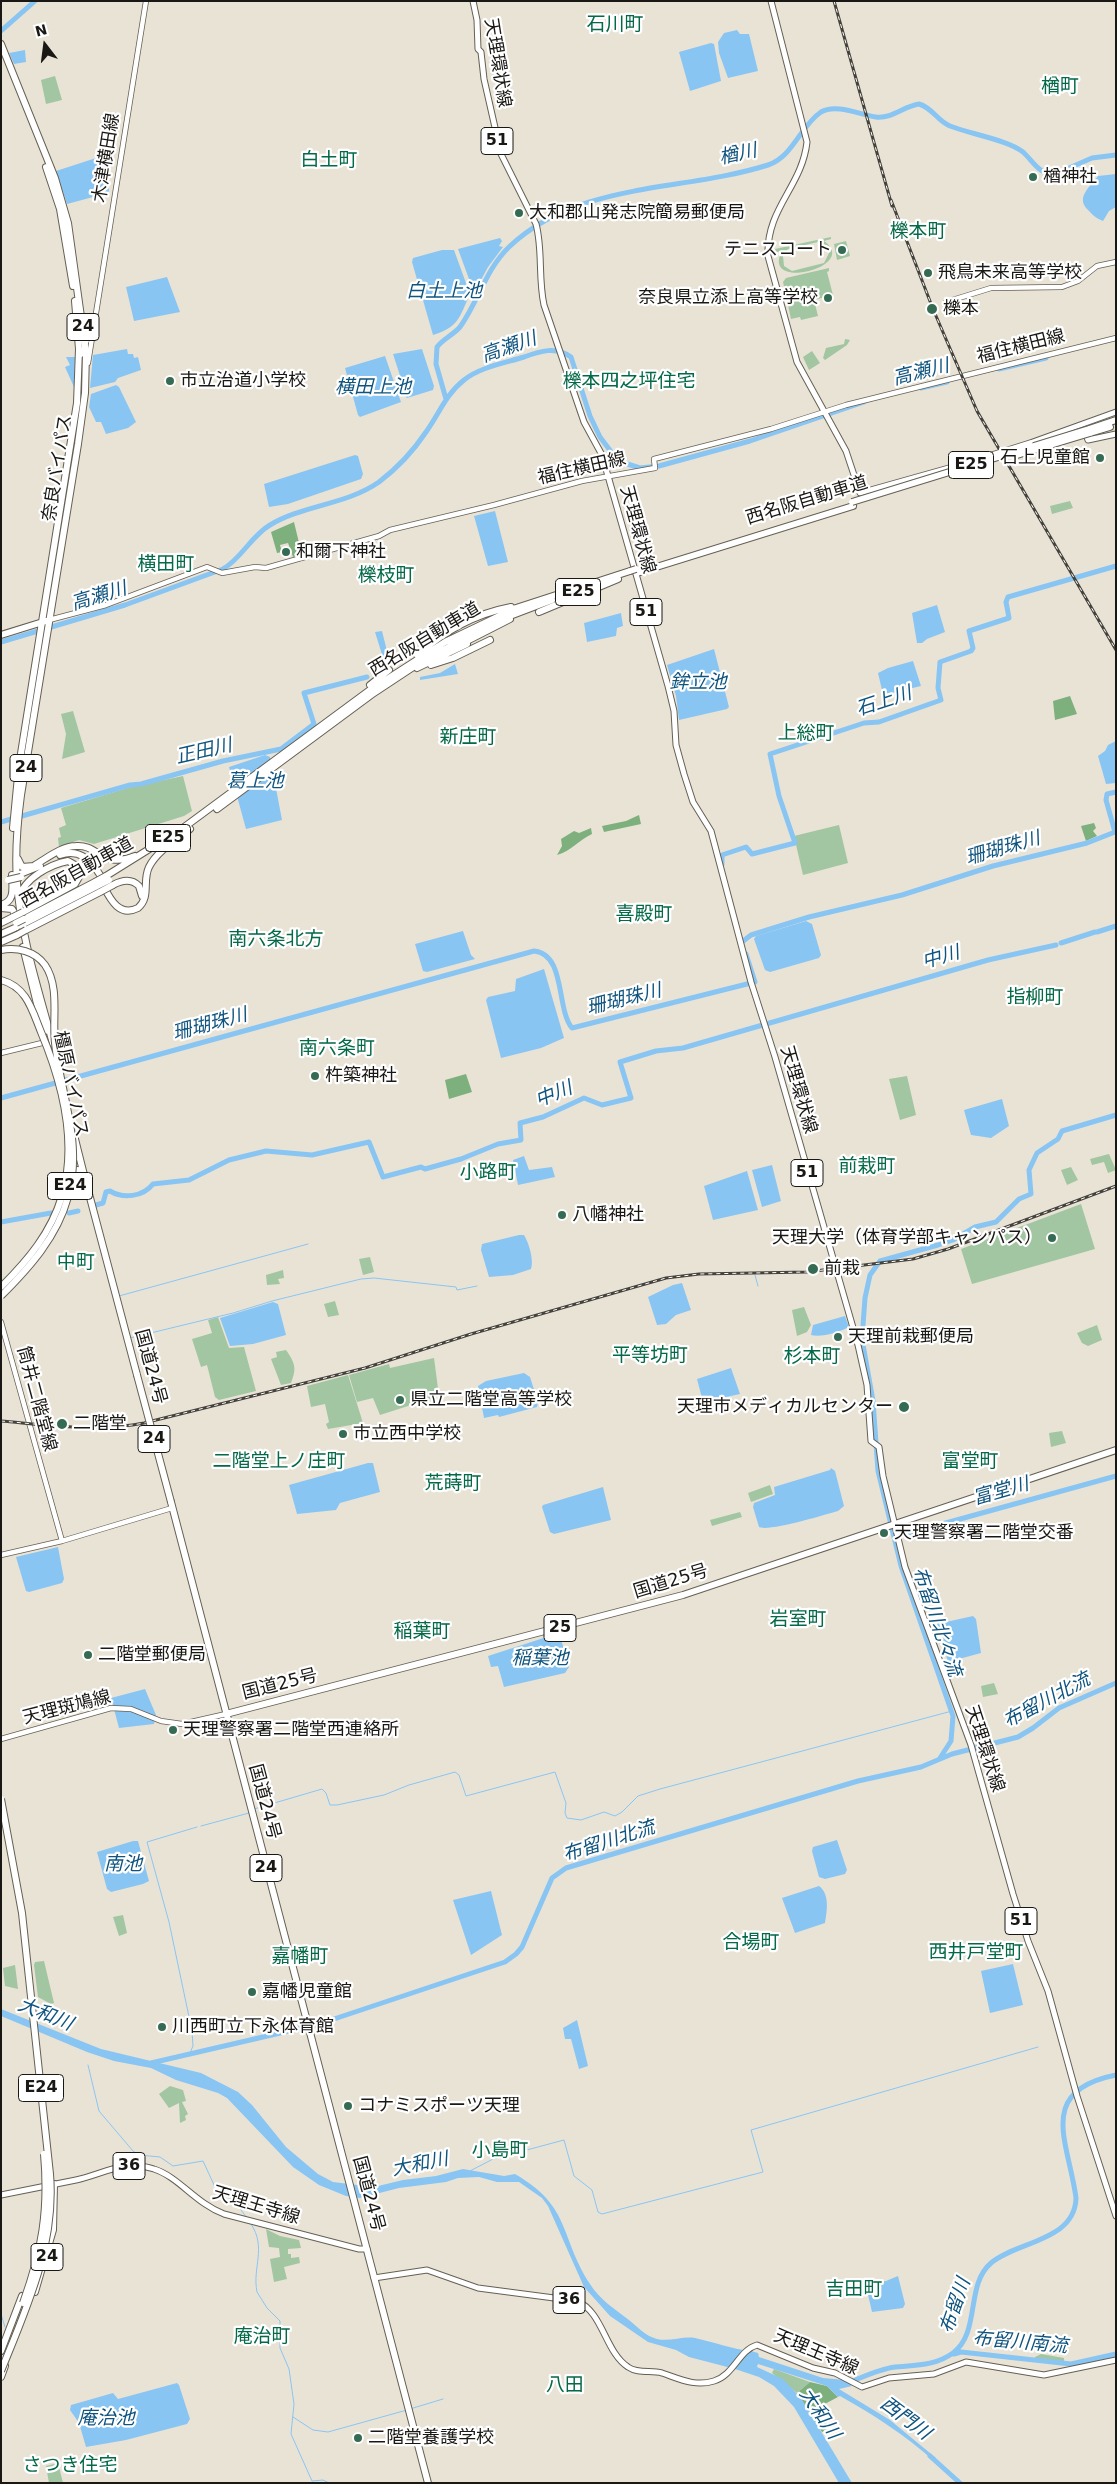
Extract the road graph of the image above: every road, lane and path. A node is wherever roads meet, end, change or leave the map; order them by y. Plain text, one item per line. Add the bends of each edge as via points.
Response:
1 (146, 1) edge
2 (472, 1) edge
3 (771, 1) edge
4 (1, 44) edge
5 (1, 55) edge
6 (1116, 262) edge
7 (946, 302) dead end
8 (95, 319) junction
9 (1116, 338) edge
10 (85, 342) junction
11 (83, 372) junction
12 (1116, 412) edge
13 (825, 414) junction
14 (1116, 419) edge
15 (1082, 425) junction
16 (1116, 426) edge
17 (1091, 432) junction
18 (1116, 434) edge
19 (608, 475) junction
20 (634, 572) junction
21 (618, 578) junction
22 (532, 602) junction
23 (525, 610) junction
24 (539, 612) dead end
25 (512, 617) junction
26 (46, 622) junction
27 (446, 626) dead end
28 (45, 632) junction
29 (1, 635) edge
30 (490, 640) dead end
31 (389, 670) dead end
32 (398, 677) junction
33 (329, 720) junction
34 (280, 760) junction
35 (17, 826) junction
36 (186, 828) junction
37 (42, 867) junction
38 (12, 871) junction
39 (5, 879) edge
40 (103, 883) junction
41 (1, 907) edge
42 (20, 920) junction
43 (1, 922) edge
44 (1, 930) edge
45 (1, 934) edge
46 (1, 942) edge
47 (1, 950) edge
48 (1, 980) edge
49 (49, 1040) junction
50 (1, 1053) edge
51 (54, 1056) junction
52 (60, 1083) junction
53 (74, 1135) junction
54 (72, 1171) junction
55 (84, 1175) junction
56 (1, 1286) edge
57 (1, 1296) edge
58 (1, 1322) edge
59 (1116, 1450) edge
60 (171, 1505) junction
61 (893, 1525) junction
62 (62, 1541) junction
63 (1, 1555) edge
64 (226, 1714) junction
65 (1, 1739) edge
66 (1, 1799) edge
67 (1, 1819) edge
68 (54, 2184) junction
69 (43, 2186) junction
70 (1, 2195) edge
71 (1116, 2216) edge
72 (367, 2249) junction
73 (374, 2278) junction
74 (10, 2343) junction
75 (1, 2352) edge
76 (1, 2360) edge
77 (1116, 2360) edge
78 (1, 2371) edge
79 (1, 2377) edge
80 (1, 2384) edge
81 (428, 2483) edge

1 - 8 main road, 木津横田線
2 - 19 main road, 天理環状線 / 51 via 477,20 478,49 501,154 536,227 540,288 584,422 602,455
3 - 13 main road via 807,142 803,163 770,228 768,256 797,362
4 - 10 highway, 奈良バイパス / 24 via 64,207
5 - 11 highway, 奈良バイパス / 24 via 60,209
6 - 7 main road via 1097,266 1062,287 1001,287
8 - 10 main road, 木津横田線
8 - 11 main road, 木津横田線
9 - 13 main road, 福住横田線
10 - 11 highway, 奈良バイパス / 24
11 - 26 highway, 奈良バイパス / 24
12 - 15 main road
13 - 15 main road, bridge via 846,451 860,493
13 - 19 main road, 福住横田線 via 654,459 655,464
14 - 17 highway
15 - 17 main road
16 - 17 highway
17 - 18 main road
17 - 20 highway, 西名阪自動車道 / E25, bridge
19 - 26 main road, 福住横田線 via 390,530 379,536 266,568 255,566 219,573 207,567 106,605
19 - 61 main road, 天理環状線 / 51 via 674,711 676,746 691,796 711,831 751,983 863,1364 875,1444
20 - 21 highway, 西名阪自動車道 / E25
20 - 22 highway, 西名阪自動車道 / E25
21 - 23 highway, 西名阪自動車道 / E25
21 - 24 highway
22 - 27 highway via 486,610
22 - 33 highway, 西名阪自動車道 / E25 via 486,618 438,643
23 - 25 highway, E25
23 - 32 highway, 西名阪自動車道 / E25 via 464,636
25 - 32 highway, E25
25 - 32 highway, E25 via 502,626
26 - 28 highway, 奈良バイパス / 24
26 - 29 highway
28 - 35 highway, 奈良バイパス / 24
28 - 38 highway, 奈良バイパス / 24 via 15,802
30 - 32 highway
31 - 33 highway
32 - 34 highway, 西名阪自動車道 / E25
33 - 34 highway, 西名阪自動車道 / E25
34 - 36 highway, 西名阪自動車道 / E25
35 - 37 highway via 18,864 26,868
35 - 42 highway, 奈良バイパス / 24
36 - 37 highway via 126,859 108,859 76,846
36 - 40 highway, 西名阪自動車道 / E25
36 - 40 highway via 151,863 145,878 145,897 138,908 129,911 119,908
37 - 39 highway, bridge
37 - 40 highway via 64,857 78,856 89,864
37 - 42 highway via 22,888
37 - 42 highway via 72,861 79,869 78,880
38 - 41 highway via 12,898
38 - 42 highway, 橿原バイパス / 24
40 - 40 highway via 122,906 133,907 141,900 142,891 135,882
40 - 42 highway, 西名阪自動車道 / E25
41 - 42 highway via 12,910
42 - 43 highway
42 - 44 highway, 西名阪自動車道 / E25
42 - 45 highway, 西名阪自動車道 / E25
42 - 46 highway, bridge via 17,935
42 - 49 highway, 橿原バイパス / 24
42 - 49 highway, 橿原バイパス / 24
47 - 51 highway, bridge via 15,949 32,954 48,970 53,989
48 - 51 highway, bridge via 18,988 26,997
49 - 50 main road
49 - 52 highway, 橿原バイパス / 24
51 - 56 highway, E24, bridge via 66,1120 68,1160 65,1184 55,1215 42,1240
51 - 57 highway, E24, bridge via 73,1134 68,1195 47,1243
52 - 53 highway, 橿原バイパス / 24
52 - 54 highway, 橿原バイパス / 24
53 - 54 highway, 橿原バイパス / 24
53 - 55 highway, 24
54 - 55 highway
54 - 56 highway, 橿原バイパス / 24 via 47,1234 28,1260
54 - 57 highway, 橿原バイパス / 24 via 68,1204 53,1237 28,1270
55 - 60 highway, 国道24号 / 24, bridge
58 - 62 main road, 筒井二階堂線
59 - 61 highway, 国道25号 / 25
60 - 62 main road
60 - 64 highway, 国道24号 / 24
61 - 64 highway, 国道25号 / 25 via 646,1606
61 - 71 main road, 天理環状線 / 51 via 899,1536 905,1567 974,1753 1011,1888 1048,1991 1074,2087
62 - 63 main road
64 - 65 main road, 天理斑鳩線 via 182,1724 131,1709 113,1708
64 - 72 highway, 国道24号 / 24
66 - 74 highway, E24, bridge via 22,1913 51,2185 46,2249
67 - 74 highway, E24, bridge via 18,1914 46,2187 41,2249
68 - 69 main road, 天理王寺線 / 36
68 - 72 main road, 天理王寺線 / 36 via 114,2167 146,2167 171,2178 203,2204 224,2214
68 - 79 highway, 24, bridge via 50,2246
69 - 70 main road, 天理王寺線 / 36
69 - 75 highway, 24 via 38,2244
72 - 73 highway, 国道24号 / 24
73 - 77 main road, 天理王寺線 / 36 via 427,2270 478,2288 577,2301 589,2311 616,2355 632,2370 657,2372 699,2383 718,2380 749,2348 762,2345 859,2386 889,2378 934,2374 966,2362 1044,2376
73 - 81 highway, 国道24号 / 24
74 - 75 highway
74 - 76 highway, E24
74 - 78 highway, E24, bridge
74 - 80 highway, bridge

